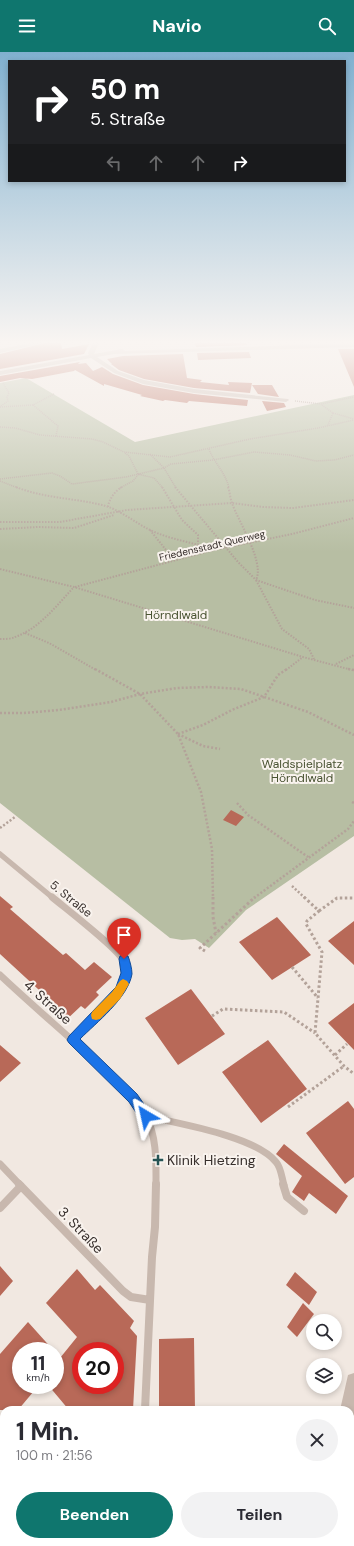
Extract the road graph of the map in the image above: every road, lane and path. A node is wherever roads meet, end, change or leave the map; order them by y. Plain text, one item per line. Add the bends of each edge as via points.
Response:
1 (333, 412) edge
2 (42, 413) edge
3 (335, 413) edge
4 (354, 420) edge
5 (328, 426) junction
6 (0, 427) edge
7 (56, 436) junction
8 (209, 449) junction
9 (124, 452) junction
10 (150, 454) junction
11 (354, 455) edge
12 (213, 460) junction
13 (164, 468) junction
14 (138, 474) junction
15 (0, 480) edge
16 (354, 500) edge
17 (232, 503) junction
18 (191, 506) junction
19 (108, 507) junction
20 (174, 507) junction
21 (120, 513) junction
22 (354, 518) edge
23 (0, 522) edge
24 (0, 529) edge
25 (150, 530) junction
26 (250, 542) junction
27 (198, 544) junction
28 (226, 547) junction
29 (214, 550) junction
30 (174, 560) junction
31 (0, 569) edge
32 (256, 580) junction
33 (74, 587) junction
34 (354, 608) edge
35 (25, 633) junction
36 (0, 639) edge
37 (354, 655) edge
38 (303, 657) junction
39 (314, 659) junction
40 (336, 664) junction
41 (354, 670) edge
42 (140, 694) junction
43 (264, 697) junction
44 (0, 712) edge
45 (178, 734) junction
46 (354, 735) edge
47 (220, 749) dead end
48 (237, 802) dead end
49 (15, 817) dead end
50 (354, 822) edge
51 (0, 828) edge
52 (0, 854) edge
53 (308, 857) junction
54 (292, 886) dead end
55 (354, 898) edge
56 (319, 911) junction
57 (216, 933) junction
58 (205, 952) dead end
59 (292, 967) dead end
60 (0, 976) edge
61 (318, 998) junction
62 (212, 1016) dead end
63 (315, 1033) junction
64 (73, 1040) junction
65 (348, 1044) dead end
66 (334, 1055) junction
67 (344, 1066) junction
68 (354, 1074) edge
69 (288, 1107) dead end
70 (146, 1116) junction
71 (0, 1164) edge
72 (21, 1186) junction
73 (0, 1208) edge
74 (304, 1211) dead end
75 (150, 1300) junction
76 (354, 1381) edge
77 (145, 1406) edge
78 (349, 1406) edge

1 - 5 path
2 - 7 path via 58,426
3 - 4 path
4 - 5 path
5 - 8 path via 250,439
6 - 7 path
7 - 9 path via 97,440
8 - 10 path via 170,457
8 - 12 path
9 - 10 path
9 - 14 path via 129,456
10 - 13 path
11 - 12 path via 316,461 290,455 254,452
12 - 13 path via 170,464
12 - 17 path via 226,476
13 - 14 path
13 - 18 path via 175,487
14 - 15 path via 72,484 52,473
14 - 19 path via 117,490 109,500
14 - 20 path via 154,478
15 - 19 path via 23,490
16 - 17 path via 304,508 244,506
17 - 18 path
17 - 26 path
18 - 20 path
18 - 28 path
19 - 21 path
20 - 21 path via 127,510
20 - 27 path via 190,530 198,536
21 - 23 path via 60,522
21 - 24 path via 74,528
21 - 25 path
22 - 26 path, Friedensstadt Querweg
25 - 27 path via 174,540
25 - 30 path
26 - 28 path, Friedensstadt Querweg
26 - 32 path via 257,564
27 - 29 path
28 - 29 path, Friedensstadt Querweg
28 - 32 path
29 - 30 path, Friedensstadt Querweg
30 - 33 path, Friedensstadt Querweg
31 - 33 path
32 - 34 path via 315,600
32 - 39 path via 282,629 309,649
33 - 35 path via 47,616
33 - 38 path
35 - 36 path via 14,638
35 - 42 path via 49,643
37 - 40 path
38 - 39 path
38 - 43 path via 278,675
39 - 40 path
40 - 41 path
42 - 43 path via 177,688 208,687 241,689
42 - 44 path via 111,702 59,710
42 - 45 path
43 - 45 path
43 - 46 path via 308,712
45 - 47 path via 203,746
45 - 57 path via 201,792 212,849 213,916
48 - 53 path via 248,815
49 - 51 path
50 - 53 path
52 - 64 lane, 5. Straße via 114,948 126,964 127,973 120,990
53 - 57 path via 260,892
54 - 56 path
55 - 56 path via 337,898
56 - 61 path via 306,924 322,952
57 - 58 path via 200,948
59 - 61 path
60 - 64 lane, 4. Straße
61 - 63 path
62 - 63 path via 223,1009 284,1012
63 - 66 path
64 - 70 lane, 4. Straße via 133,1098
65 - 66 path
66 - 67 path
67 - 68 path
67 - 69 path
70 - 74 lane via 235,1137 261,1150 277,1162 287,1197
70 - 75 lane, 4. Straße via 153,1136 156,1162
71 - 72 lane, 3. Straße
72 - 73 lane
72 - 75 lane, 3. Straße via 122,1291 131,1297
75 - 77 lane, 4. Straße
76 - 78 street

